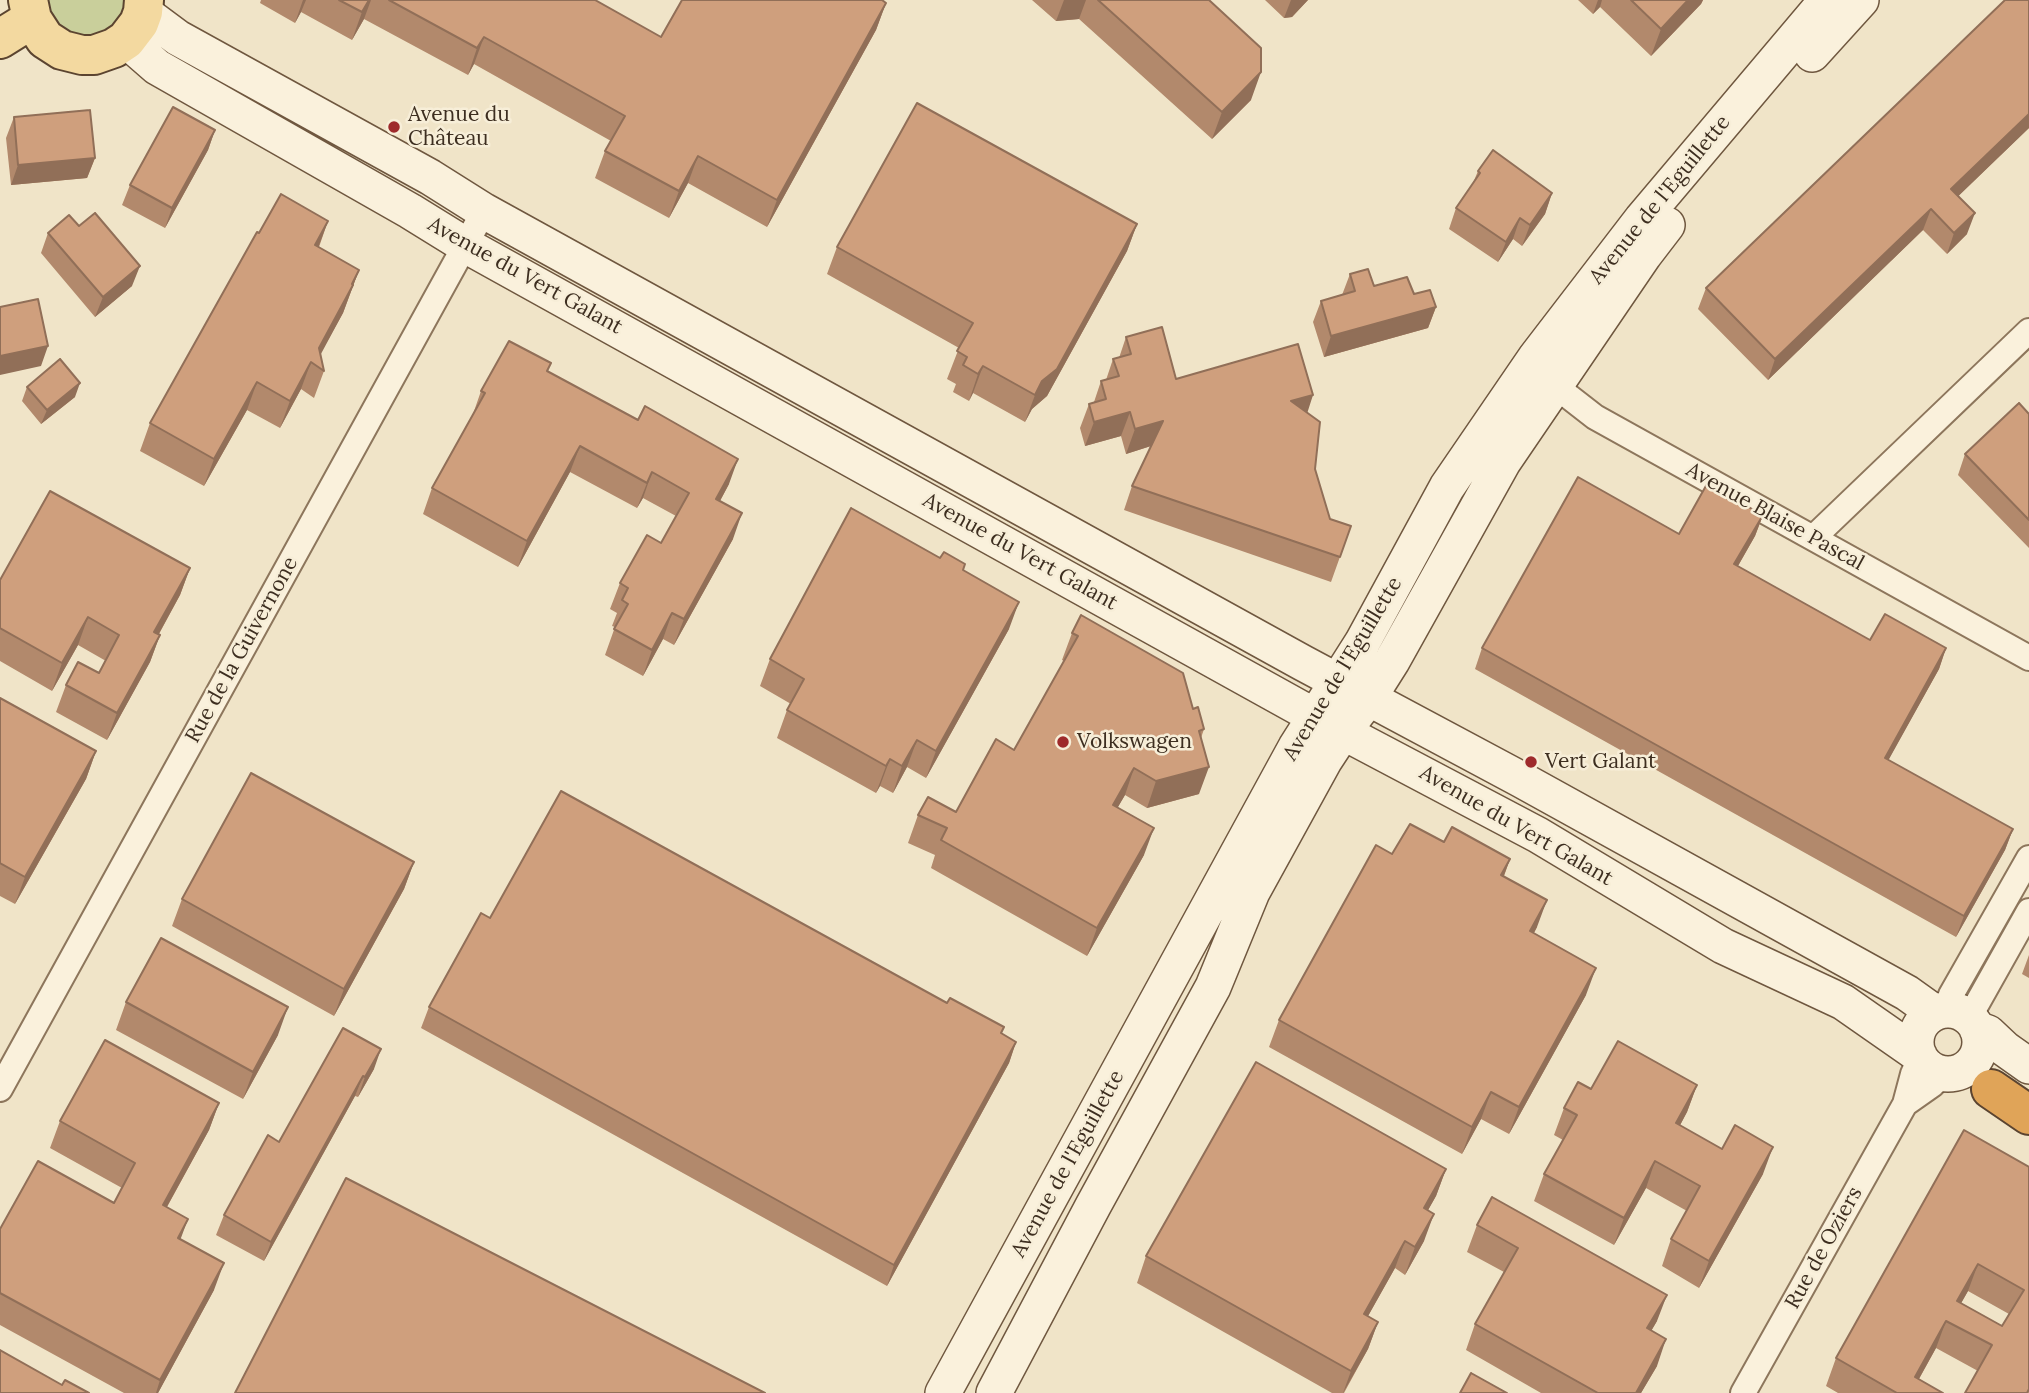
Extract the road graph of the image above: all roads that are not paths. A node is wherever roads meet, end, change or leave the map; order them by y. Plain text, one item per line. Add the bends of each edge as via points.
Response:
1 (1827, 0) edge
2 (1861, 0) edge
3 (138, 17) edge
4 (20, 19) edge
5 (484, 211) junction
6 (465, 246) junction
7 (2029, 331) edge
8 (1536, 357) junction
9 (1557, 386) junction
10 (1813, 538) junction
11 (2029, 658) edge
12 (1338, 682) junction
13 (1368, 699) junction
14 (1329, 724) junction
15 (2029, 858) edge
16 (2029, 911) edge
17 (1966, 969) junction
18 (1990, 981) junction
19 (1957, 1018) junction
20 (2029, 1066) edge
21 (1946, 1069) junction
22 (0, 1089) edge
23 (2029, 1102) edge
24 (2029, 1115) edge
25 (943, 1393) edge
26 (994, 1393) edge
27 (1743, 1393) edge

1 - 8 street, Avenue de l'Eguillette via 1642,219
2 - 9 street, Avenue de l'Eguillette via 1714,164 1644,255
3 - 4 main road via 114,48 94,55 62,50
3 - 5 street, Avenue du Vert Galant
3 - 6 street, Avenue du Vert Galant via 157,66
5 - 6 street, Rue de la Guivernone
5 - 12 street, Avenue du Vert Galant
6 - 14 street, Avenue du Vert Galant
6 - 22 street, Rue de la Guivernone
7 - 10 street
8 - 9 street, Avenue Blaise Pascal
8 - 12 street, Avenue de l'Eguillette via 1447,487
9 - 10 street, Avenue Blaise Pascal via 1595,417
9 - 13 street, Avenue de l'Eguillette via 1503,463
10 - 11 street, Avenue Blaise Pascal
12 - 13 street, Avenue du Vert Galant
12 - 14 street, Avenue de l'Eguillette
13 - 14 street, Avenue de l'Eguillette
13 - 19 street, Avenue du Vert Galant
14 - 21 street, Avenue du Vert Galant via 1538,835 1723,946 1843,1002
14 - 25 street, Avenue de l'Eguillette via 1296,747
14 - 26 street, Avenue de l'Eguillette via 1324,761 1252,892 1213,987
15 - 17 street
16 - 18 street
17 - 18 street
17 - 19 street via 1951,995
18 - 19 street
19 - 20 street, Avenue du Vert Galant via 1988,1033
19 - 21 street via 1980,1039 1978,1055 1968,1067
19 - 21 street via 1922,1023 1918,1031 1916,1042
21 - 23 street, Avenue du Vert Galant
21 - 24 highway
21 - 27 street, Rue de Oziers via 1913,1074 1905,1104

